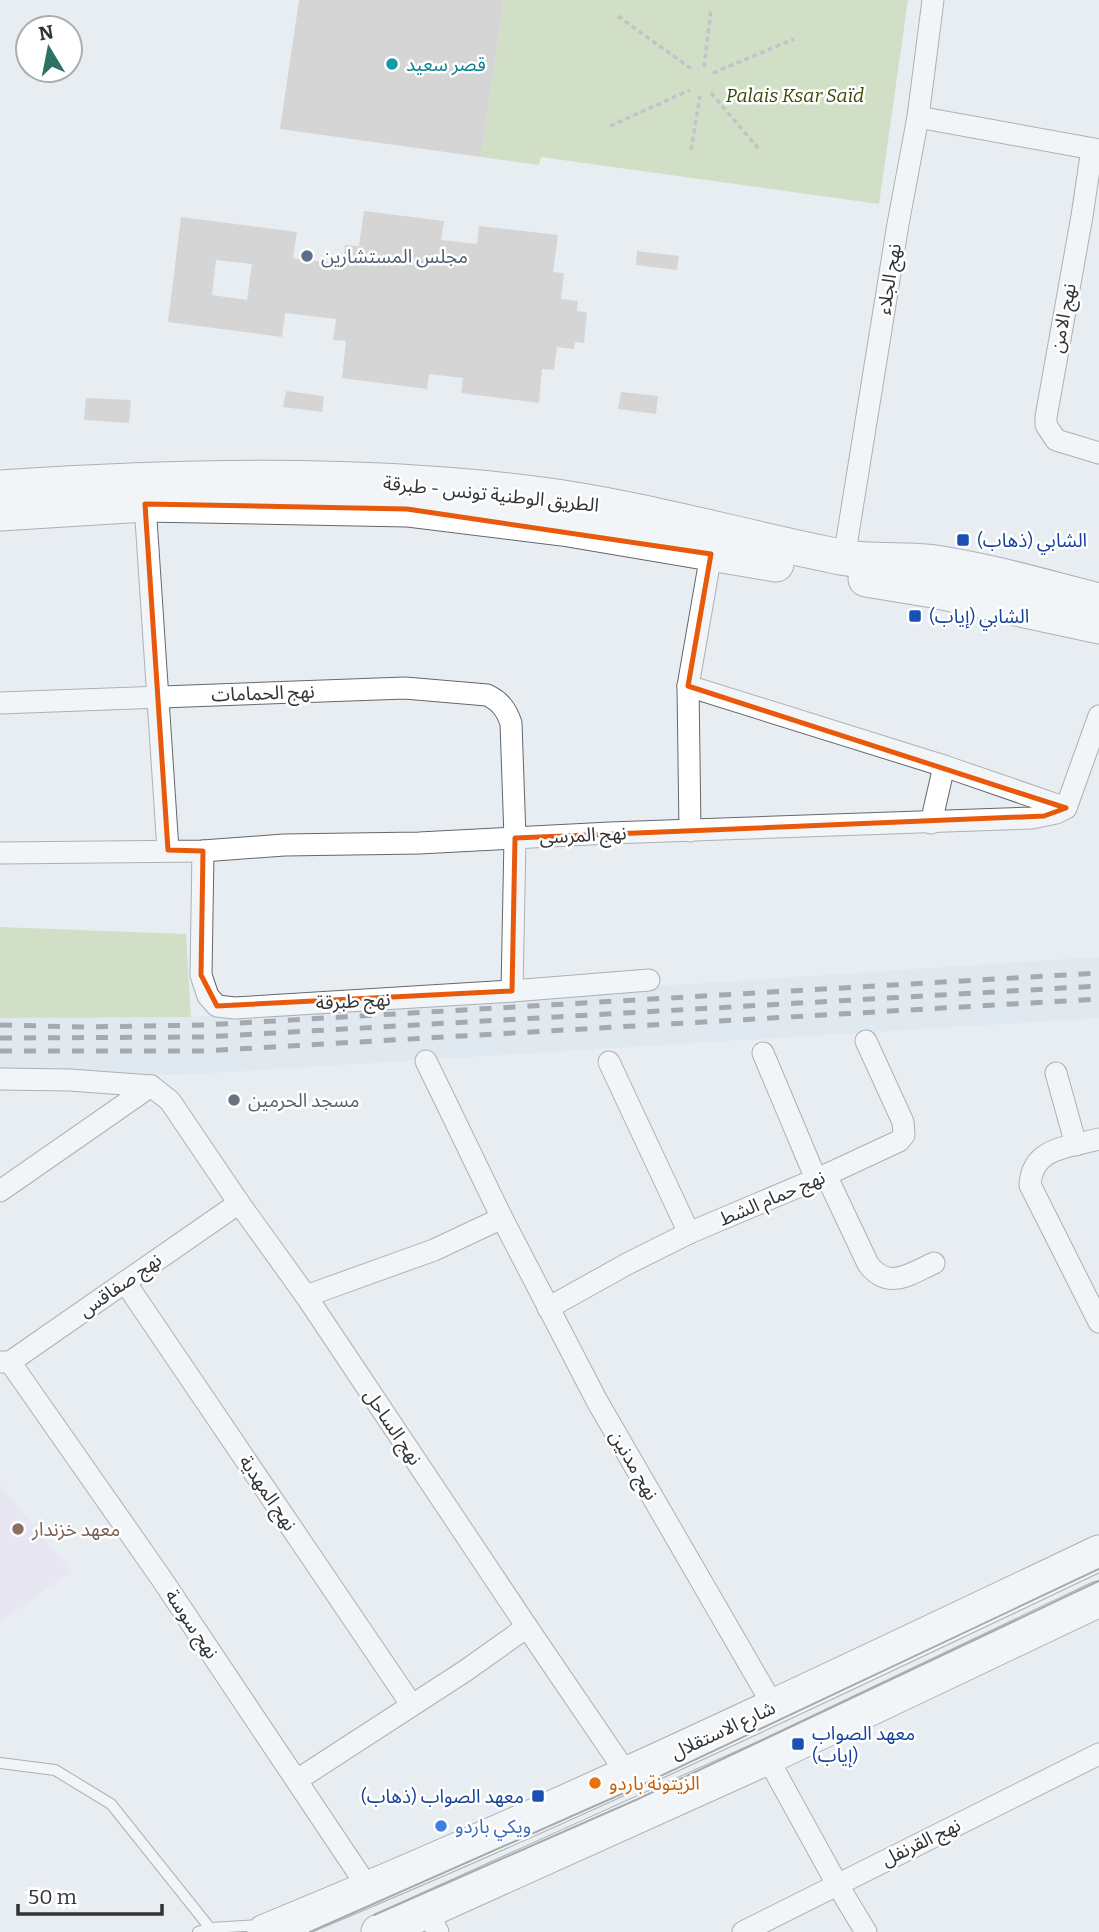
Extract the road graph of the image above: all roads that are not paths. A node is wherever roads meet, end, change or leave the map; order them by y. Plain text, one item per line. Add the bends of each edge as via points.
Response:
1 (933, 0) edge
2 (918, 117) junction
3 (1096, 149) edge
4 (1099, 453) edge
5 (0, 488) edge
6 (145, 504) junction
7 (0, 513) edge
8 (711, 554) junction
9 (844, 558) junction
10 (1099, 601) edge
11 (1099, 626) edge
12 (688, 686) junction
13 (158, 696) junction
14 (0, 703) edge
15 (1099, 716) edge
16 (944, 766) junction
17 (1066, 807) junction
18 (931, 823) junction
19 (690, 831) junction
20 (514, 838) junction
21 (168, 850) junction
22 (203, 851) junction
23 (0, 853) edge
24 (649, 980) dead end
25 (512, 992) junction
26 (866, 1041) dead end
27 (763, 1053) dead end
28 (426, 1061) dead end
29 (609, 1062) dead end
30 (1056, 1073) dead end
31 (0, 1079) edge
32 (151, 1086) junction
33 (1099, 1139) edge
34 (1076, 1145) junction
35 (821, 1177) junction
36 (0, 1191) edge
37 (239, 1203) junction
38 (502, 1218) junction
39 (689, 1233) junction
40 (934, 1263) dead end
41 (125, 1282) junction
42 (306, 1296) junction
43 (548, 1308) junction
44 (1096, 1308) edge
45 (5, 1362) edge
46 (1099, 1553) edge
47 (1099, 1599) edge
48 (527, 1627) junction
49 (411, 1704) junction
50 (774, 1707) junction
51 (1099, 1754) edge
52 (767, 1757) junction
53 (0, 1763) edge
54 (627, 1774) junction
55 (297, 1780) junction
56 (836, 1884) junction
57 (369, 1889) junction
58 (432, 1921) edge
59 (210, 1928) junction
60 (275, 1928) edge
61 (198, 1932) edge
62 (379, 1932) edge
63 (743, 1932) edge
64 (866, 1932) edge

1 - 2 street, نهج الجلاء
2 - 3 street
2 - 9 street, نهج الجلاء
3 - 4 street, نهج الامن via 1046,425 1056,440
5 - 9 main road, الطريق الوطنية تونس - طبرقة via 96,481 275,480 458,487 622,508
6 - 7 main road, الطريق الوطنية تونس - طبرقة
6 - 8 main road, الطريق الوطنية تونس - طبرقة via 407,509 556,527
6 - 13 street
8 - 11 main road, الطريق الوطنية تونس - طبرقة via 933,590
8 - 12 street
9 - 10 main road, الطريق الوطنية تونس - طبرقة via 936,564
12 - 16 street
12 - 19 street
13 - 14 street, نهج الحمامات
13 - 20 street, نهج الحمامات via 417,689 487,695 498,700 511,723
13 - 21 street
15 - 17 street
16 - 17 street
16 - 18 street
17 - 18 street, نهج المرسى via 1032,818
18 - 19 street, نهج المرسى
19 - 20 street, نهج المرسى
20 - 22 street, نهج المرسى
20 - 25 street
21 - 22 street, نهج المرسى
21 - 23 street, نهج المرسى
22 - 25 street, نهج طبرقة via 201,975 208,996 218,1006
24 - 25 street, نهج طبرقة
26 - 35 street, نهج حمام الشط via 900,1115 904,1135 895,1144
27 - 35 street
28 - 38 street, نهج مدنين
29 - 39 street
30 - 34 street
31 - 32 street
32 - 36 street
32 - 37 street, نهج الساحل via 170,1101
33 - 34 street
34 - 44 street via 1044,1155 1031,1173 1030,1185
35 - 39 street, نهج حمام الشط
35 - 40 street via 875,1273 883,1278 904,1278
37 - 41 street, نهج صفاقس
37 - 42 street, نهج الساحل
38 - 42 street via 434,1250
38 - 43 street, نهج مدنين
39 - 43 street, نهج حمام الشط
41 - 45 street, نهج صفاقس
41 - 49 street, نهج المهدية
42 - 48 street, نهج الساحل
43 - 50 street, نهج مدنين
45 - 55 street, نهج سوسة via 161,1578
46 - 50 main road, شارع الاستقلال
47 - 52 main road
48 - 49 street
48 - 54 street, نهج الساحل
49 - 55 street
50 - 54 main road, شارع الاستقلال
51 - 56 street, نهج القرنفل
52 - 56 street
52 - 58 main road
53 - 59 lane via 55,1770 111,1804
54 - 57 main road, شارع الاستقلال
55 - 57 street, نهج سوسة
56 - 63 street, نهج القرنفل
56 - 64 street
57 - 60 main road, شارع الاستقلال
58 - 62 main road
59 - 60 lane
59 - 61 lane

